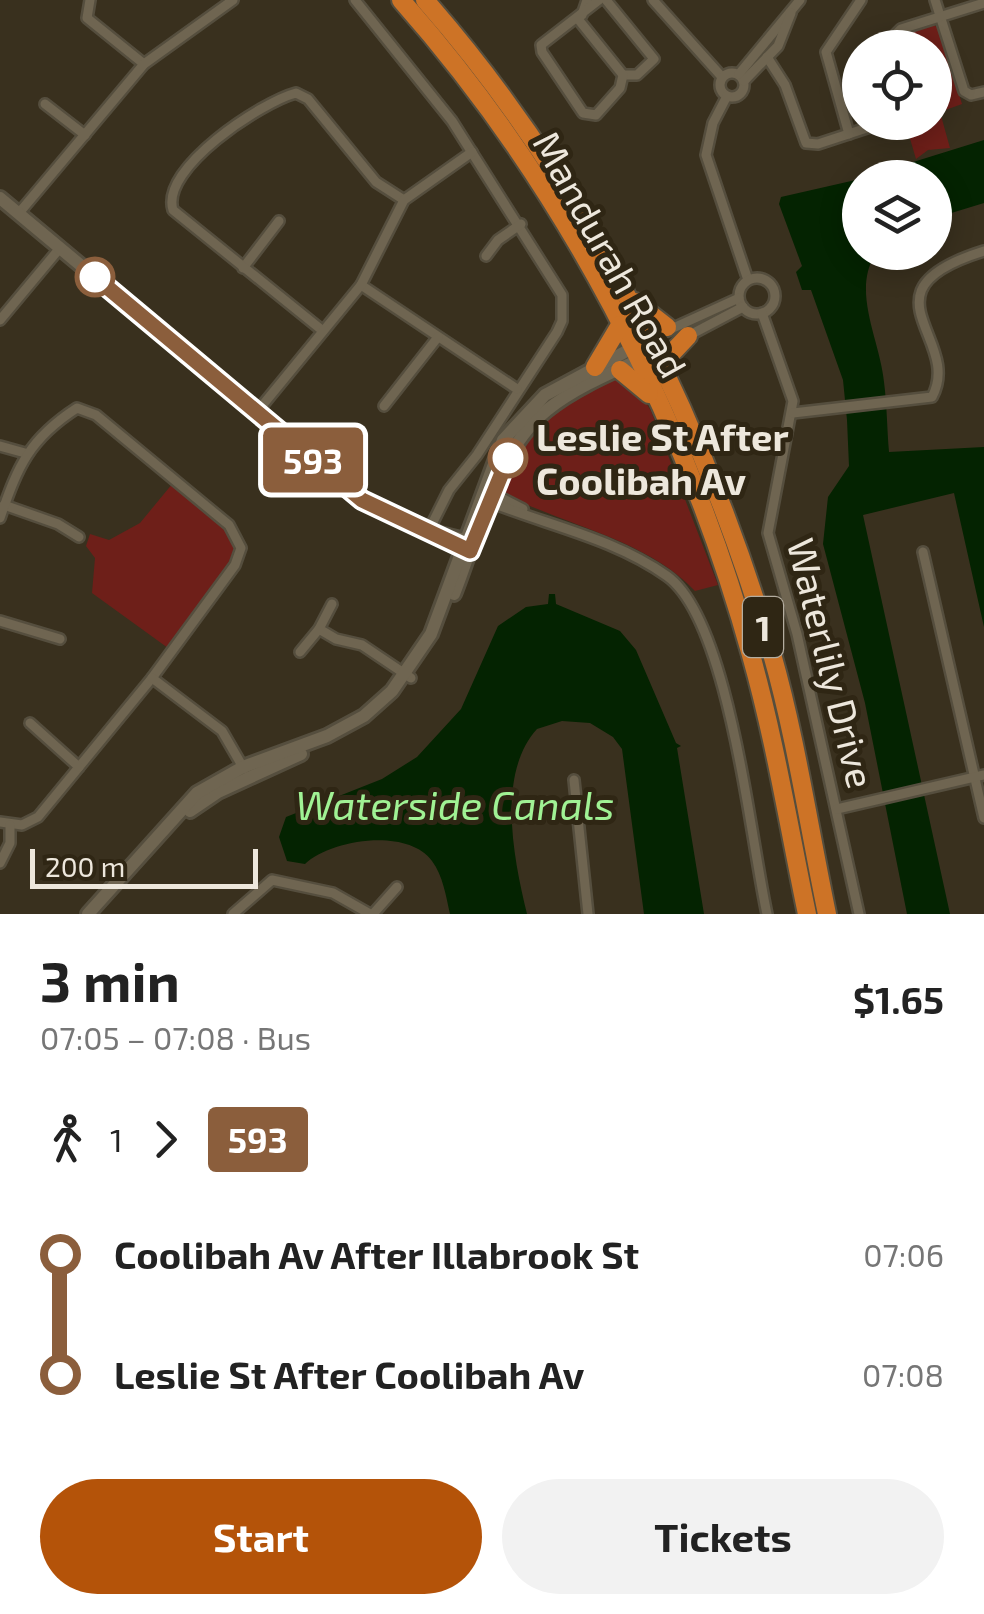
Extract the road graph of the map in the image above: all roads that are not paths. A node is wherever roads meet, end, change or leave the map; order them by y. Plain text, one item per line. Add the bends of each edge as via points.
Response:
1 (90, 0) edge
2 (232, 0) edge
3 (354, 0) edge
4 (401, 0) edge
5 (425, 0) edge
6 (587, 0) edge
7 (602, 0) edge
8 (653, 0) edge
9 (800, 0) edge
10 (860, 0) edge
11 (934, 0) edge
12 (984, 2) edge
13 (790, 13) junction
14 (580, 17) junction
15 (940, 17) junction
16 (901, 30) edge
17 (767, 57) junction
18 (144, 64) junction
19 (623, 75) junction
20 (722, 77) junction
21 (741, 77) junction
22 (984, 92) edge
23 (727, 96) junction
24 (44, 104) dead end
25 (842, 109) edge
26 (85, 135) junction
27 (842, 135) edge
28 (472, 152) junction
29 (0, 198) edge
30 (404, 200) junction
31 (19, 213) junction
32 (279, 221) dead end
33 (520, 224) junction
34 (60, 248) junction
35 (984, 251) edge
36 (486, 256) dead end
37 (243, 268) junction
38 (748, 280) junction
39 (361, 285) junction
40 (623, 292) junction
41 (741, 303) junction
42 (762, 313) junction
43 (0, 320) edge
44 (620, 325) junction
45 (667, 327) junction
46 (322, 331) junction
47 (688, 336) junction
48 (438, 337) junction
49 (644, 350) junction
50 (595, 367) junction
51 (620, 370) junction
52 (665, 370) junction
53 (516, 389) junction
54 (384, 406) dead end
55 (659, 406) junction
56 (257, 412) junction
57 (792, 412) junction
58 (0, 446) edge
59 (25, 453) junction
60 (488, 496) junction
61 (4, 505) junction
62 (0, 518) edge
63 (434, 532) junction
64 (79, 537) dead end
65 (468, 545) junction
66 (923, 552) dead end
67 (332, 604) dead end
68 (0, 622) edge
69 (319, 629) junction
70 (60, 639) dead end
71 (300, 652) dead end
72 (408, 677) junction
73 (152, 678) junction
74 (30, 723) dead end
75 (79, 767) junction
76 (245, 772) junction
77 (980, 776) edge
78 (574, 780) dead end
79 (837, 809) junction
80 (984, 818) edge
81 (5, 824) edge
82 (0, 863) edge
83 (397, 887) dead end
84 (88, 914) edge
85 (99, 914) edge
86 (233, 914) edge
87 (372, 914) edge
88 (588, 914) edge
89 (767, 914) edge
90 (806, 914) edge
91 (828, 914) edge
92 (859, 914) edge

1 - 18 street via 88,18
2 - 18 street
3 - 28 street
4 - 44 highway, Mandurah Road / 1 via 510,140
5 - 40 highway, Mandurah Road / 1 via 526,130
6 - 14 street
7 - 14 street
7 - 19 street via 654,59 637,75
8 - 20 street
9 - 13 street
10 - 25 street via 826,52
11 - 15 street
12 - 15 street
13 - 17 street
13 - 21 street
14 - 19 street
14 - 19 street via 544,40 542,52 584,112 603,112
15 - 16 street
15 - 22 street via 964,91
17 - 21 street
17 - 27 street via 806,143
18 - 26 street
20 - 21 street
20 - 23 street
21 - 23 street via 742,92
23 - 38 street via 712,122 706,154
24 - 26 street
26 - 31 street
28 - 30 street
28 - 33 street
29 - 31 street
30 - 37 street via 376,182 308,99 296,93 283,97 206,147 170,198 173,210
30 - 39 street
31 - 34 street
32 - 37 street
33 - 36 street
33 - 53 street via 558,283 563,306 557,332
34 - 43 street
34 - 56 street
35 - 57 street via 942,265 921,292 938,388 932,397
37 - 46 street
38 - 41 street
38 - 42 street via 762,279 773,289 773,304
39 - 46 street
39 - 48 street
40 - 45 highway
40 - 49 highway, Mandurah Road / 1
41 - 42 street
41 - 45 street
41 - 47 street
42 - 57 street, Waterlily Drive via 790,383
44 - 49 highway, Mandurah Road / 1
44 - 50 highway
45 - 49 street
46 - 56 street
47 - 49 street
47 - 52 highway
48 - 53 street
48 - 54 street
49 - 50 street
49 - 51 street
49 - 52 highway, Mandurah Road / 1
49 - 55 highway, Mandurah Road / 1
50 - 60 street via 524,414 498,449
51 - 55 highway
51 - 60 street via 538,418
52 - 91 highway, Mandurah Road / 1 via 740,554 773,658
53 - 63 street via 449,490
55 - 90 highway, Mandurah Road / 1 via 709,525 752,657
56 - 63 street via 362,500
57 - 79 street, Waterlily Drive via 768,533
58 - 59 street
59 - 61 street
59 - 73 street via 77,408 96,414 241,541 235,564
60 - 65 street
60 - 89 street via 650,564 685,591 700,613 743,780
61 - 62 street
61 - 64 street
63 - 65 street
65 - 72 street
66 - 77 street
67 - 69 street
68 - 70 street
69 - 71 street
69 - 72 street via 362,644
72 - 76 street via 364,716
73 - 75 street
73 - 76 street via 222,732
74 - 75 street
75 - 81 street via 32,822
76 - 84 street via 197,793
76 - 85 street via 177,822
77 - 79 street
77 - 80 street
78 - 88 street
79 - 92 street, Waterlily Drive
81 - 82 street via 10,843
83 - 87 street
86 - 87 street via 272,880 333,893

